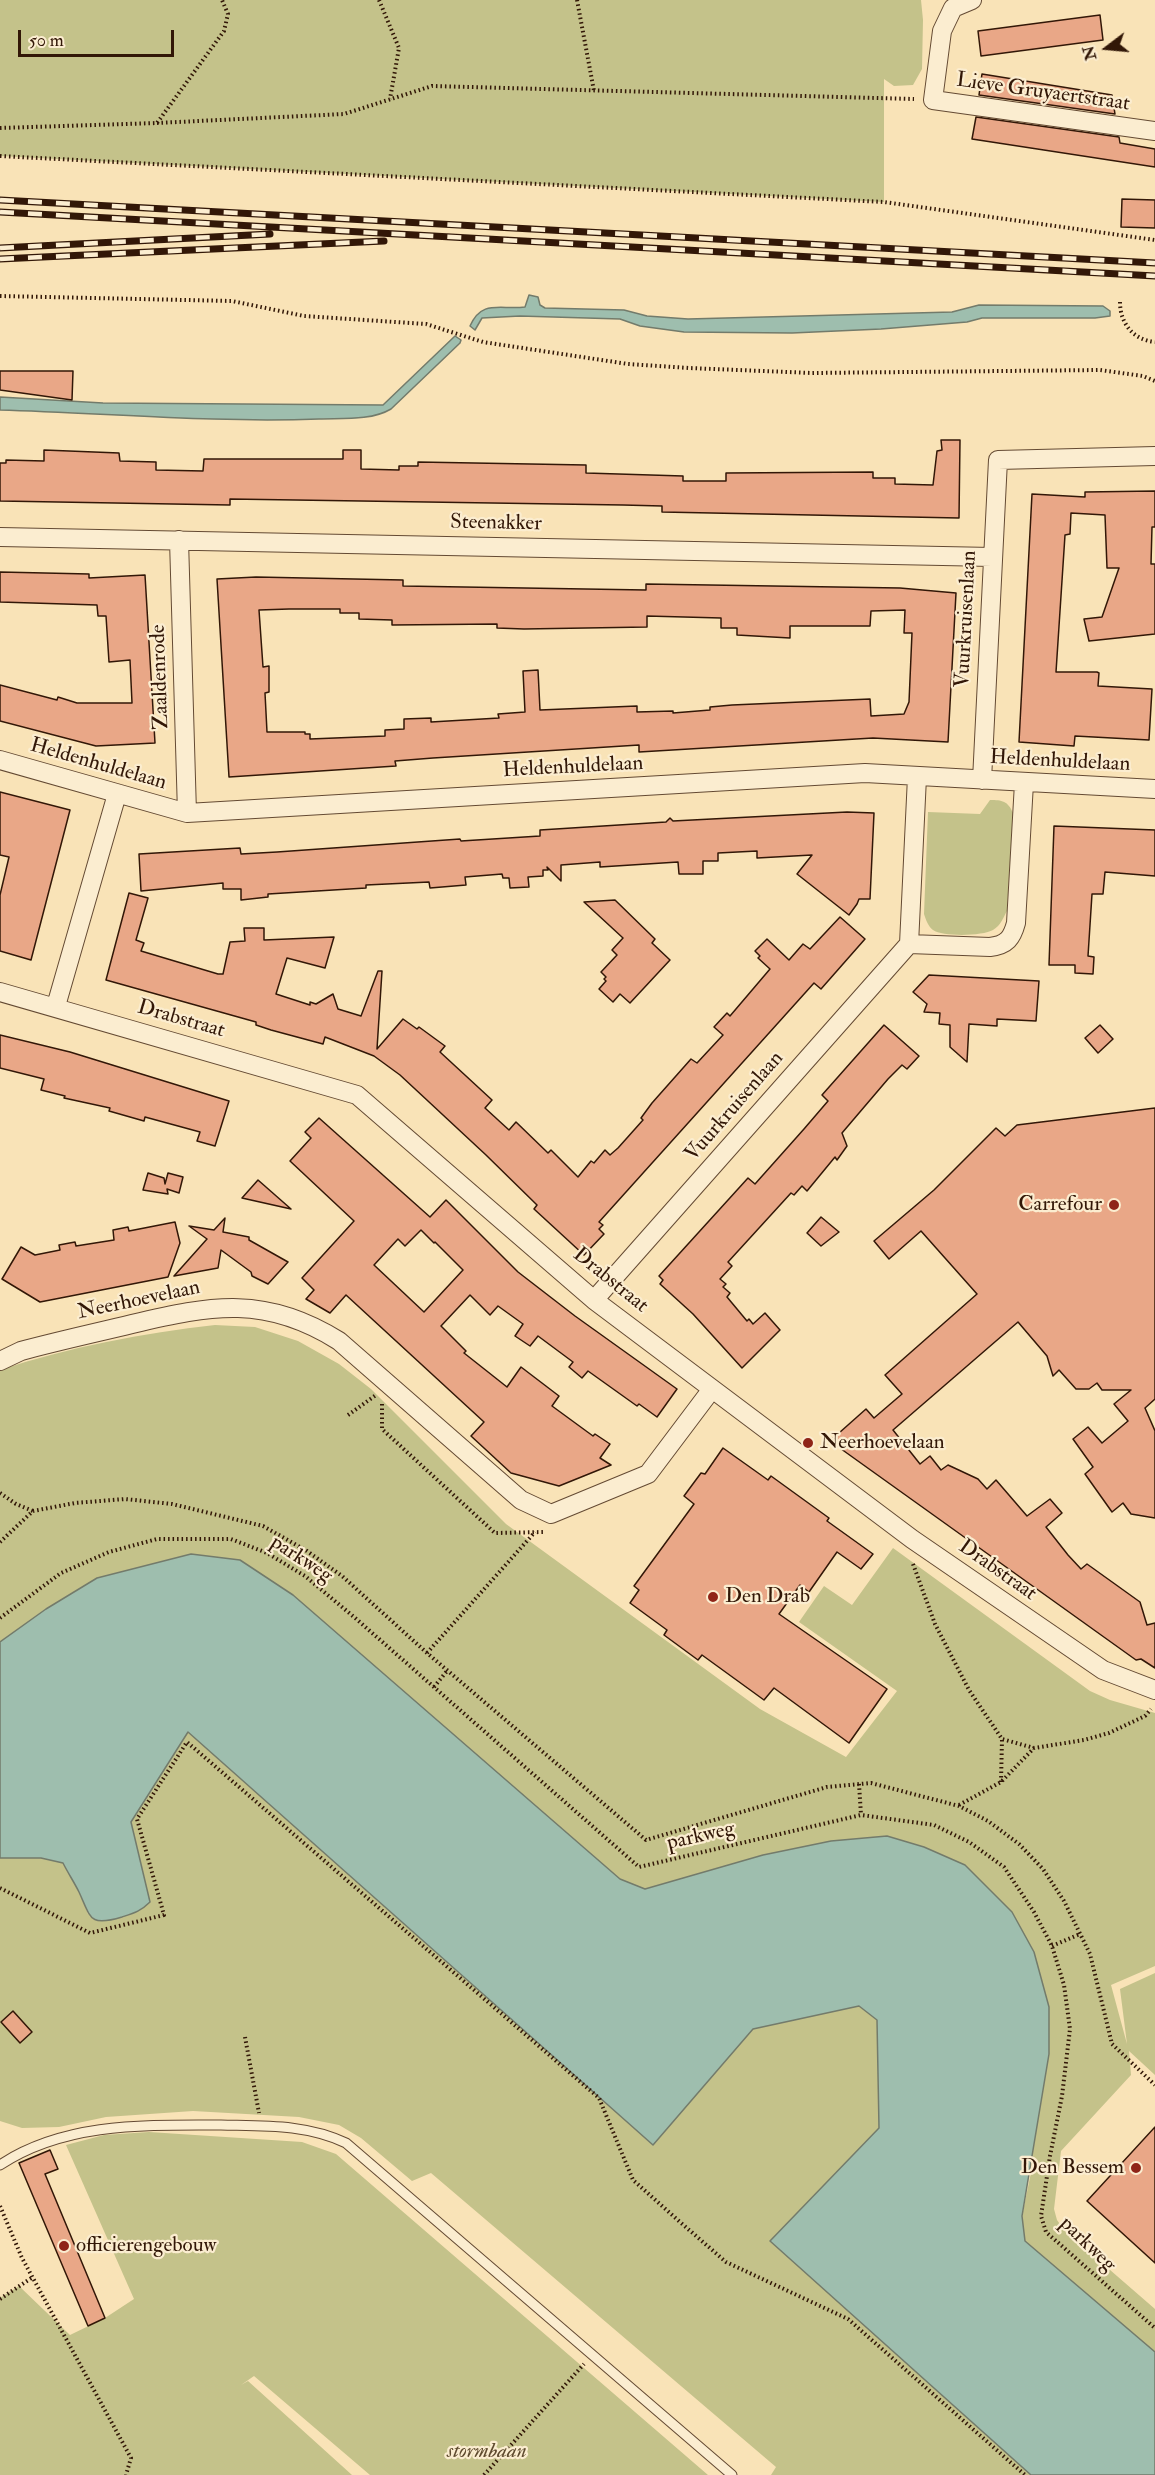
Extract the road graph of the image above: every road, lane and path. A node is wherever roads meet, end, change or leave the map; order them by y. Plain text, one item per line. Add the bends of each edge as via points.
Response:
1 (222, 0) edge
2 (379, 0) edge
3 (577, 0) edge
4 (972, 0) edge
5 (594, 91) junction
6 (390, 99) junction
7 (933, 100) junction
8 (157, 123) junction
9 (0, 128) edge
10 (1155, 132) edge
11 (0, 156) edge
12 (1155, 240) edge
13 (0, 296) edge
14 (1120, 302) dead end
15 (1155, 342) edge
16 (1155, 381) edge
17 (1155, 456) edge
18 (0, 537) edge
19 (179, 540) junction
20 (992, 557) junction
21 (0, 760) edge
22 (917, 777) junction
23 (982, 780) junction
24 (1024, 783) junction
25 (1155, 789) edge
26 (117, 794) junction
27 (187, 813) junction
28 (909, 944) junction
29 (0, 992) edge
30 (56, 1006) junction
31 (594, 1300) junction
32 (0, 1361) edge
33 (712, 1389) junction
34 (348, 1415) dead end
35 (0, 1492) edge
36 (33, 1511) junction
37 (551, 1514) junction
38 (535, 1532) junction
39 (912, 1539) junction
40 (0, 1542) edge
41 (0, 1618) edge
42 (427, 1653) junction
43 (447, 1671) junction
44 (434, 1687) junction
45 (1154, 1698) edge
46 (1002, 1738) junction
47 (1034, 1748) junction
48 (1001, 1782) junction
49 (859, 1784) junction
50 (959, 1806) junction
51 (861, 1815) junction
52 (0, 1888) edge
53 (1080, 1934) junction
54 (1052, 1946) junction
55 (245, 2037) dead end
56 (1155, 2085) edge
57 (261, 2126) junction
58 (0, 2165) edge
59 (0, 2206) edge
60 (33, 2277) junction
61 (0, 2299) edge
62 (1155, 2328) edge
63 (592, 2355) junction
64 (126, 2475) edge
65 (484, 2475) edge
66 (732, 2475) edge
67 (1024, 2475) edge

1 - 8 path via 228,14 224,31
2 - 6 path via 399,48
3 - 5 path
4 - 7 street, Lieve Gruyaertstraat via 953,8 942,31
5 - 6 path via 432,86
5 - 7 path
6 - 8 path via 344,114
7 - 10 street, Lieve Gruyaertstraat
8 - 9 path
11 - 12 path via 884,202
13 - 16 path via 232,301 304,316 426,324 483,342 628,364 812,373 1100,370
14 - 15 path via 1122,321 1134,334
17 - 20 street, Vuurkruisenlaan via 998,460
18 - 19 street, Steenakker
19 - 20 street, Steenakker
19 - 27 street, Zaaldenrode
20 - 23 street, Vuurkruisenlaan
21 - 26 street, Heldenhuldelaan
22 - 23 street, Heldenhuldelaan
22 - 27 street, Heldenhuldelaan via 865,773
22 - 28 street
23 - 24 street, Heldenhuldelaan
24 - 25 street, Heldenhuldelaan
24 - 28 street via 1016,923 1008,942 990,947
26 - 27 street, Heldenhuldelaan
26 - 30 street
28 - 31 street, Vuurkruisenlaan
29 - 30 street, Drabstraat
30 - 31 street, Drabstraat via 357,1095
31 - 33 street, Drabstraat
32 - 37 street, Neerhoevelaan via 30,1348 193,1310 229,1307 289,1317 314,1325 339,1341 521,1500
33 - 37 street via 648,1474
33 - 39 street, Drabstraat
34 - 38 path via 381,1391 382,1429 495,1533
35 - 36 path
36 - 40 path
36 - 42 path via 125,1499 172,1504 263,1526 342,1576
37 - 38 path
38 - 42 path
39 - 45 street, Drabstraat via 1103,1670 1145,1688
39 - 46 path via 917,1579 935,1624 969,1690
41 - 44 path, parkweg via 61,1573 109,1552 157,1539 231,1539 267,1553 305,1576
42 - 43 path
43 - 44 path
43 - 49 path via 646,1840 827,1787
44 - 51 path, parkweg via 639,1867
45 - 47 path via 1145,1716 1109,1733
46 - 47 path
46 - 48 path
47 - 48 path
48 - 50 path
49 - 50 path via 871,1783
49 - 51 path
50 - 53 path via 1019,1844 1043,1869
51 - 54 path, parkweg via 934,1825 969,1842 1004,1868
52 - 67 path via 90,1933 164,1915 137,1819 187,1742 599,2098 633,2180 726,2262 848,2319
53 - 54 path
53 - 56 path via 1090,1954 1112,2044
54 - 62 path, parkweg via 1064,1985 1070,2030 1041,2216 1047,2232
55 - 57 path
57 - 58 lane via 106,2128 63,2136 21,2152
57 - 63 lane via 298,2128 346,2143
59 - 60 path
60 - 61 path
60 - 64 path via 131,2458
63 - 65 path
63 - 66 lane

